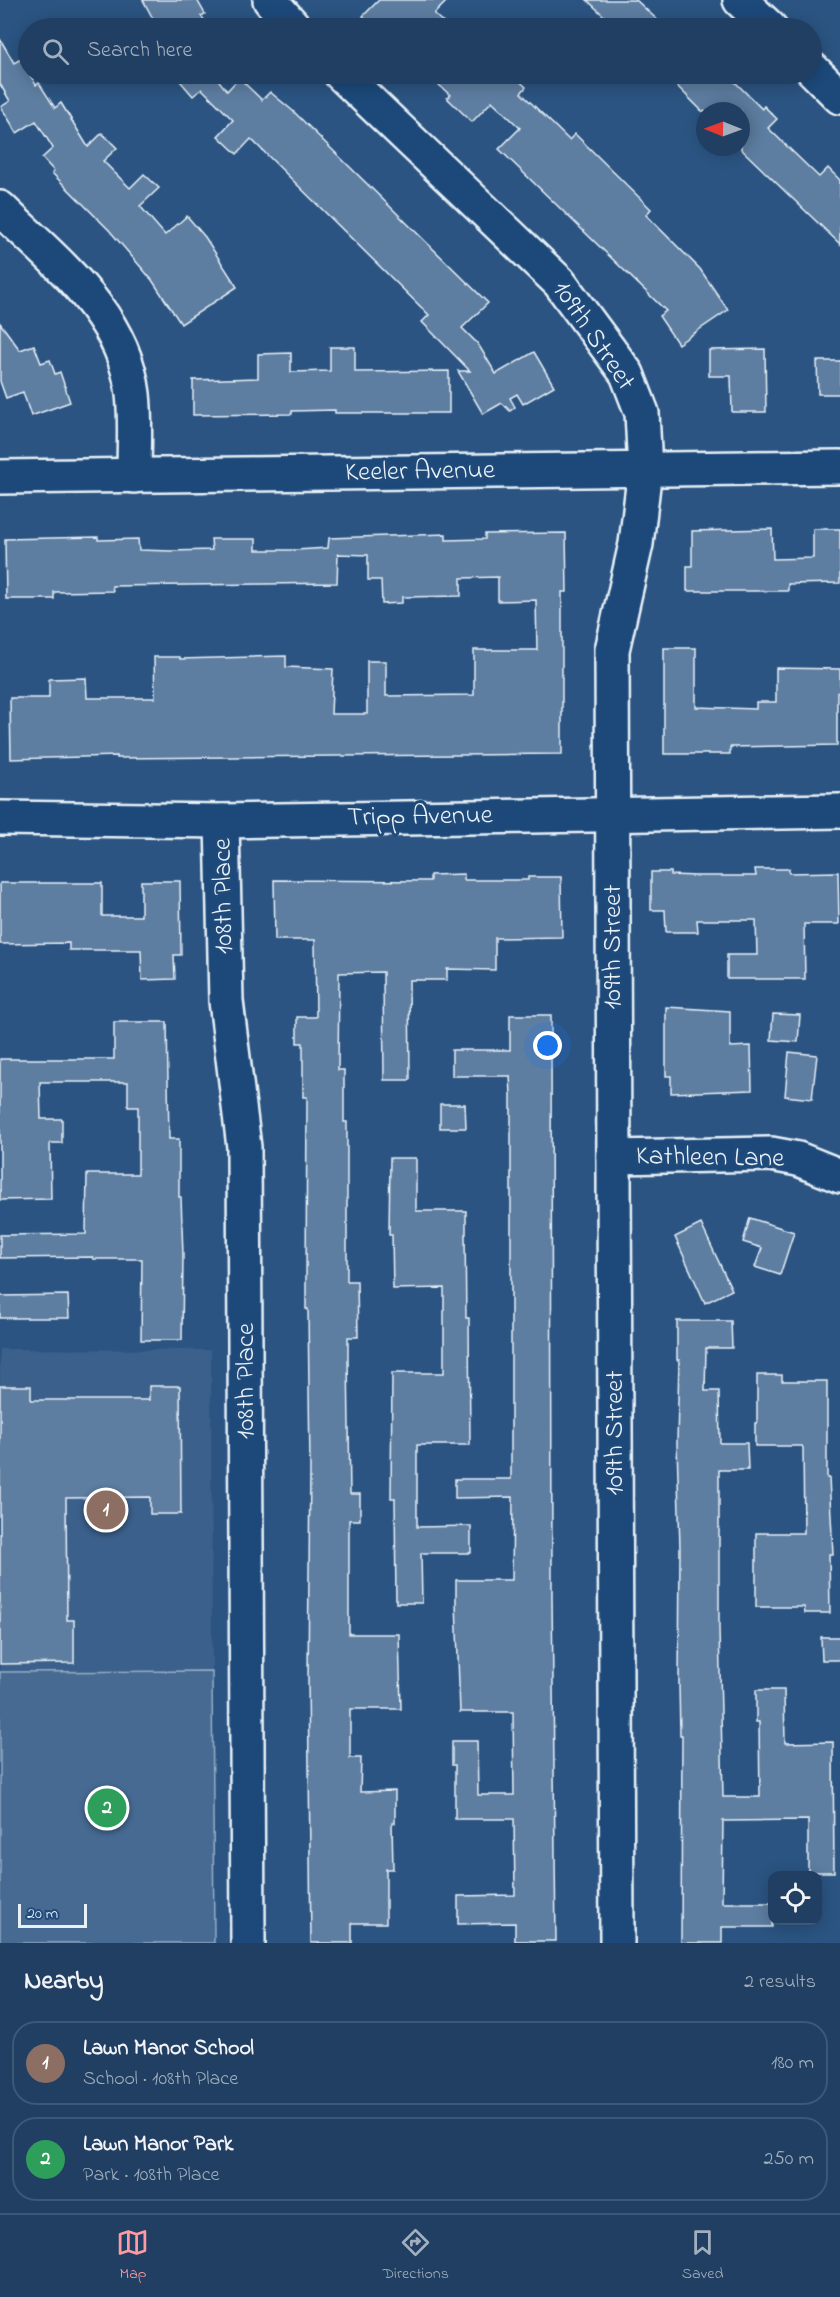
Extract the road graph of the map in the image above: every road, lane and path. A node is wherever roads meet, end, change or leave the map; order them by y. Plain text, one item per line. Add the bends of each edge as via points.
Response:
1 (270, 0) edge
2 (740, 0) edge
3 (286, 18) edge
4 (759, 18) edge
5 (822, 79) edge
6 (351, 84) edge
7 (840, 97) edge
8 (0, 208) edge
9 (840, 467) edge
10 (645, 469) junction
11 (134, 476) junction
12 (0, 477) edge
13 (840, 812) edge
14 (613, 814) junction
15 (0, 818) edge
16 (222, 820) junction
17 (614, 1157) junction
18 (840, 1176) edge
19 (248, 1943) edge
20 (617, 1943) edge

1 - 3 street
2 - 4 street
5 - 7 street
6 - 10 street, 109th Street via 559,282 627,374 642,413
8 - 11 street via 92,298 112,329 133,392
9 - 10 street, Keeler Avenue
10 - 11 street, Keeler Avenue
10 - 14 street, 109th Street via 636,544 612,650
11 - 12 street, Keeler Avenue
13 - 14 street, Tripp Avenue
14 - 16 street, Tripp Avenue
14 - 17 street, 109th Street
15 - 16 street, Tripp Avenue
16 - 19 street, 108th Place via 226,1001 244,1148
17 - 18 street, Kathleen Lane via 771,1154 798,1159
17 - 20 street, 109th Street

